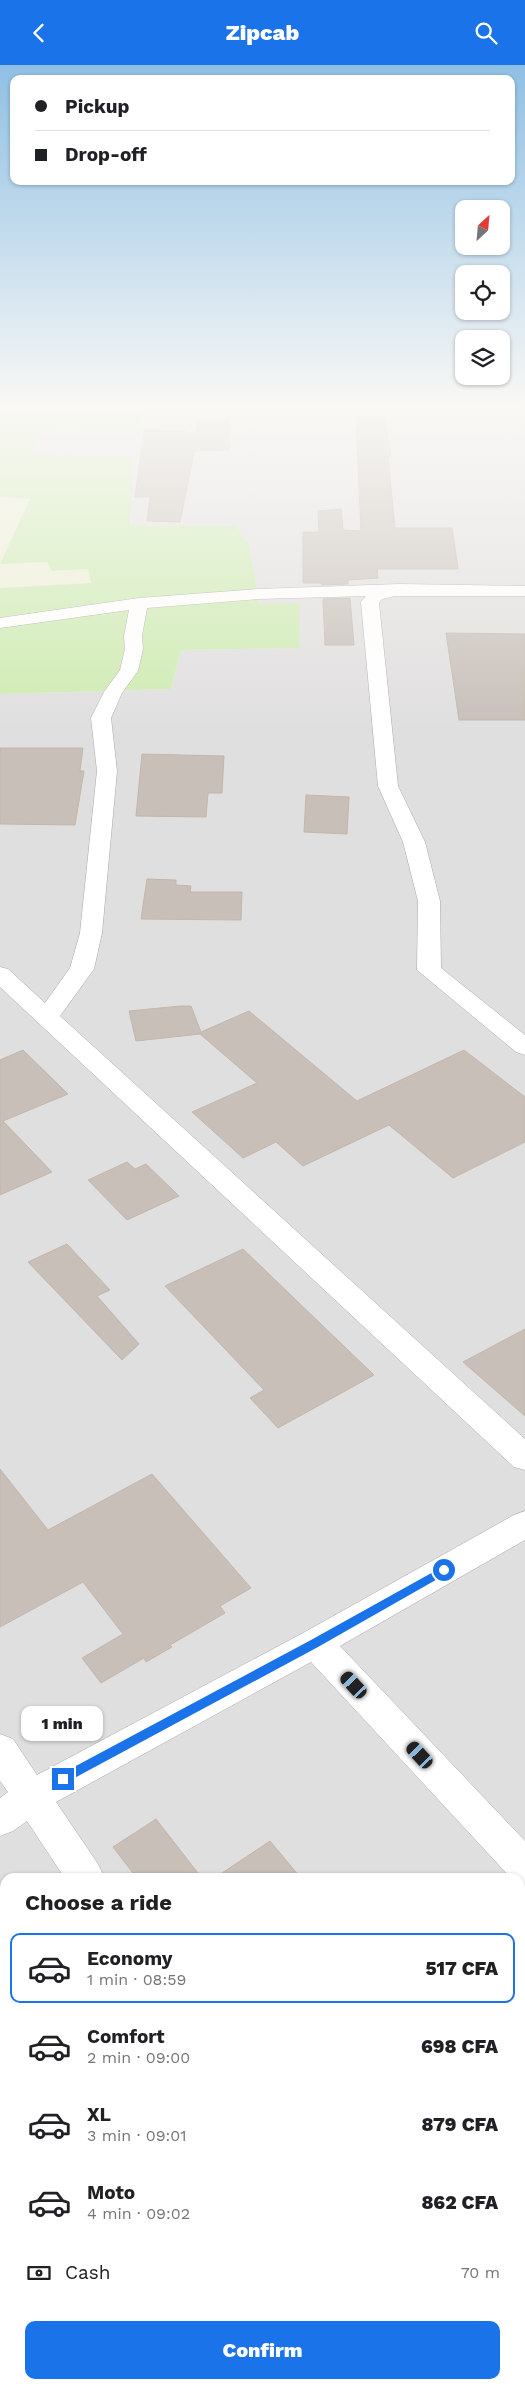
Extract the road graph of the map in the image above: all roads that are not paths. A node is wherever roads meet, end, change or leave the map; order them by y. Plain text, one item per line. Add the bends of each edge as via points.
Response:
1 (400, 589) junction
2 (525, 591) edge
3 (139, 603) junction
4 (0, 623) edge
5 (0, 974) edge
6 (46, 1018) junction
7 (525, 1047) edge
8 (525, 1458) edge
9 (525, 1524) edge
10 (315, 1643) junction
11 (0, 1750) edge
12 (30, 1797) junction
13 (0, 1819) edge
14 (525, 1867) edge
15 (82, 1873) edge

1 - 2 street
1 - 3 street via 287,591
1 - 7 street via 376,595 370,602 388,786 414,842 429,901 429,970
3 - 4 street
3 - 6 street via 129,671 101,718 108,771 91,933 82,969
5 - 6 street
6 - 8 street
9 - 10 street
10 - 12 street
10 - 14 street
11 - 12 street
12 - 13 street
12 - 15 street

